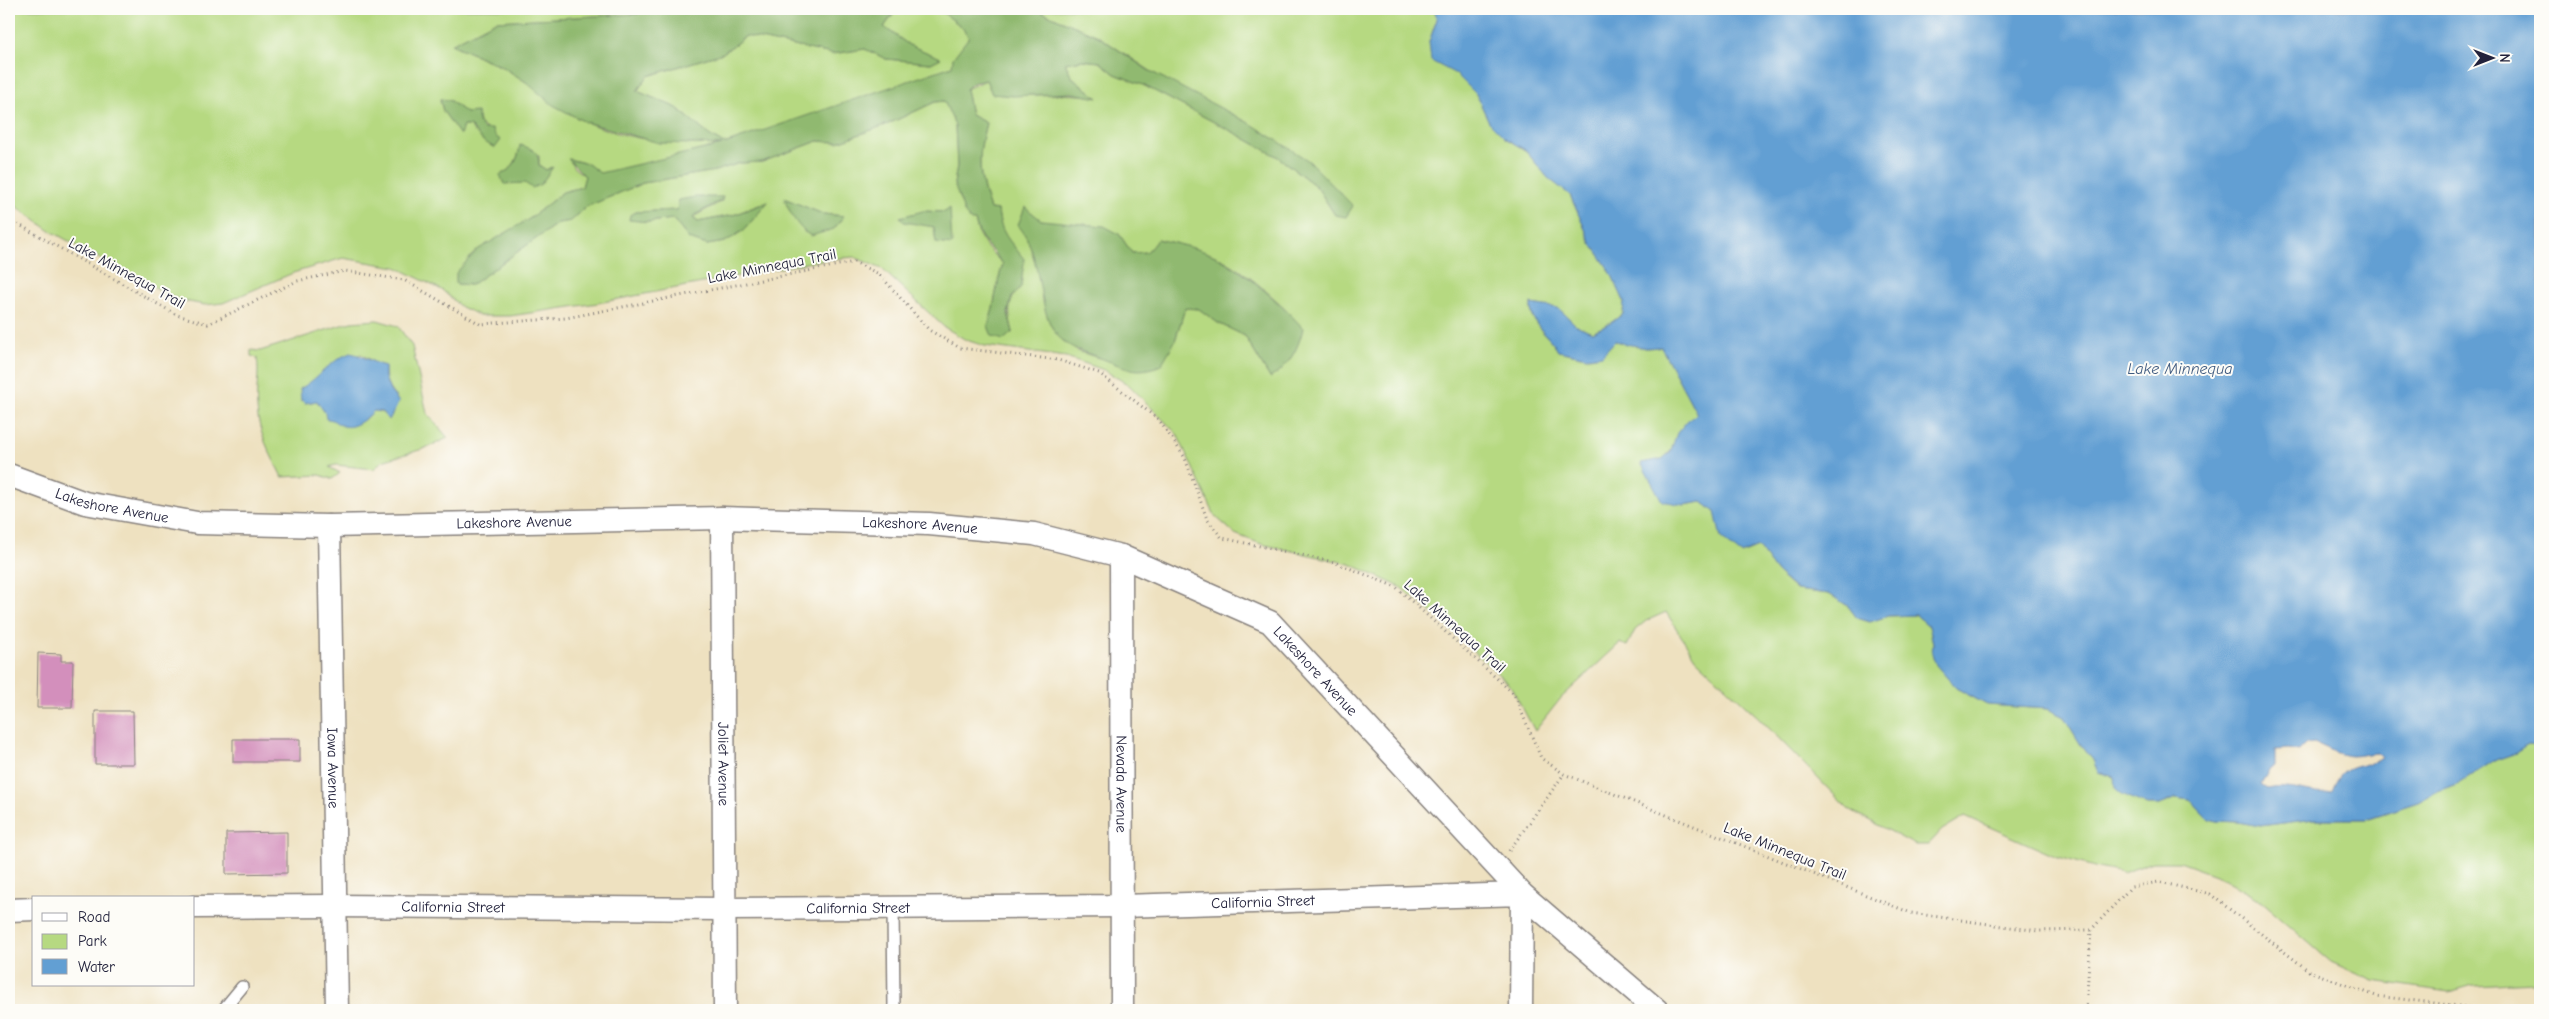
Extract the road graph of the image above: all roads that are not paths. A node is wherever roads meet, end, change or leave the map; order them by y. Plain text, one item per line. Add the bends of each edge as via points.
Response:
1 (9, 475) edge
2 (722, 518) junction
3 (329, 526) junction
4 (1121, 556) junction
5 (1522, 894) junction
6 (336, 906) junction
7 (1122, 906) junction
8 (195, 908) edge
9 (893, 908) junction
10 (32, 909) edge
11 (724, 909) junction
12 (9, 910) edge
13 (242, 987) dead end
14 (223, 1010) edge
15 (337, 1010) edge
16 (725, 1010) edge
17 (894, 1010) edge
18 (1122, 1010) edge
19 (1520, 1010) edge
20 (1657, 1010) edge

1 - 3 street, Lakeshore Avenue via 86,503 197,523
2 - 3 street, Lakeshore Avenue
2 - 4 street, Lakeshore Avenue via 929,524 1034,534
2 - 11 street, Joliet Avenue
3 - 6 street, Iowa Avenue
4 - 5 street, Lakeshore Avenue via 1270,622
4 - 7 street, Nevada Avenue
5 - 7 street, California Street
5 - 19 street
5 - 20 street, Lakeshore Avenue
6 - 8 street, California Street
6 - 11 street, California Street
6 - 15 street, Iowa Avenue
7 - 9 street, California Street
7 - 18 street, Nevada Avenue
9 - 11 street, California Street
9 - 17 lane
10 - 12 street
11 - 16 street, Joliet Avenue
13 - 14 lane

